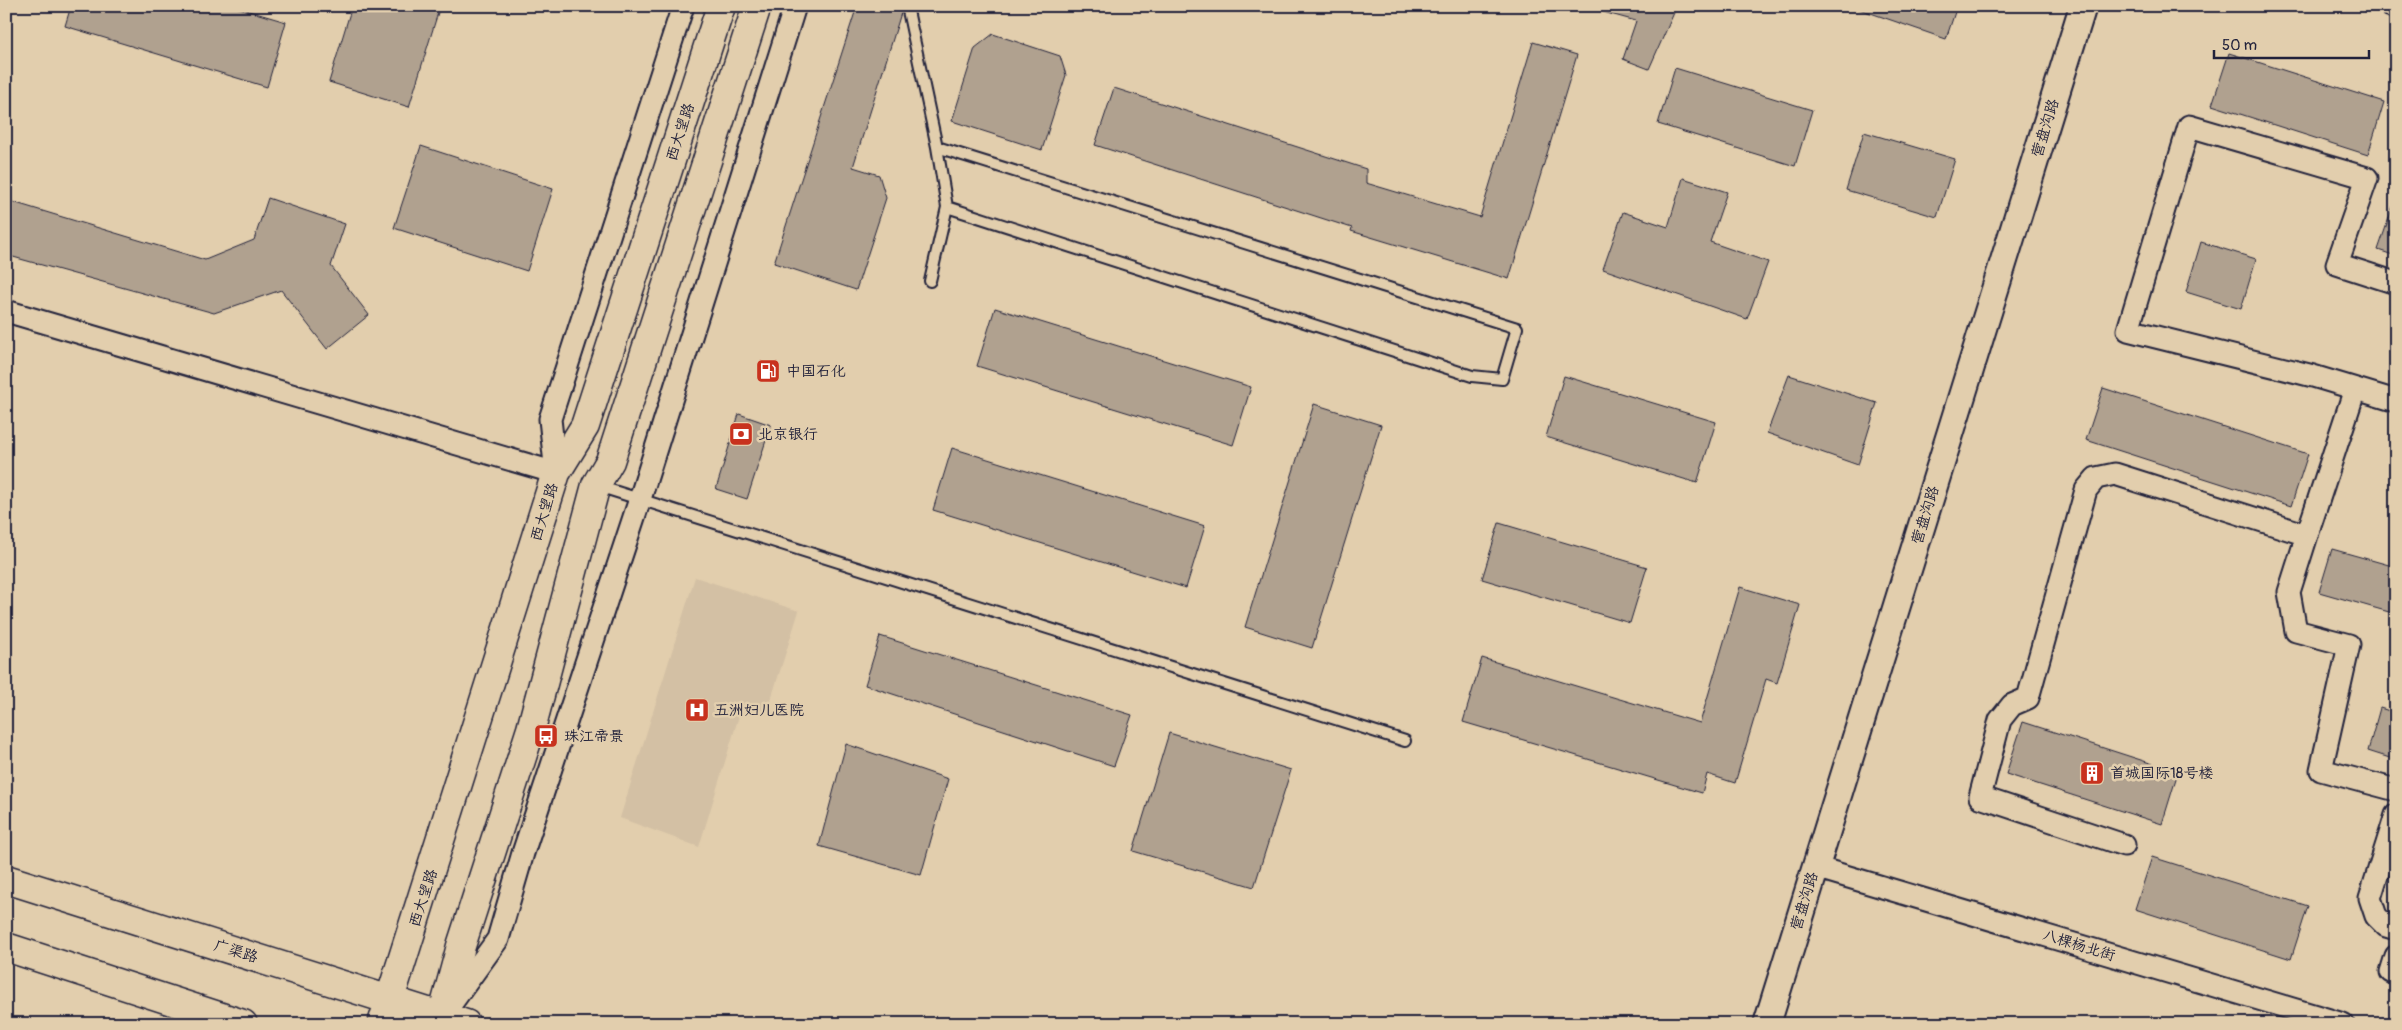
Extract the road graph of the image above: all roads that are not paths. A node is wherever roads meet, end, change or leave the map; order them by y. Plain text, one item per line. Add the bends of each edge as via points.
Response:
1 (683, 6) edge
2 (720, 6) edge
3 (757, 6) edge
4 (795, 6) edge
5 (907, 6) edge
6 (2083, 6) edge
7 (2391, 6) edge
8 (2396, 8) edge
9 (937, 147) junction
10 (947, 207) junction
11 (930, 281) dead end
12 (2396, 283) edge
13 (6, 311) edge
14 (2355, 389) junction
15 (2396, 401) edge
16 (556, 473) junction
17 (596, 485) junction
18 (640, 499) junction
19 (2307, 536) junction
20 (1405, 741) dead end
21 (2396, 790) edge
22 (2396, 815) edge
23 (2124, 844) dead end
24 (1815, 867) junction
25 (6, 879) edge
26 (2396, 929) edge
27 (6, 947) edge
28 (2396, 956) edge
29 (2396, 974) edge
30 (386, 1011) edge
31 (450, 1021) edge
32 (243, 1024) edge
33 (1767, 1024) edge
34 (2343, 1024) edge

1 - 16 street via 550,419
2 - 16 main road, 西大望路 via 585,426
3 - 17 main road via 610,461
4 - 18 street
5 - 9 lane
6 - 24 street, 营盘沟路
7 - 8 street
9 - 10 lane
9 - 10 lane via 1517,328 1502,380 1472,376
10 - 11 lane
12 - 14 street via 2337,264 2368,178 2189,126 2128,330
13 - 16 street
14 - 15 street
14 - 19 street
16 - 30 main road, 西大望路
17 - 18 lane
17 - 31 main road via 531,729 461,946
18 - 20 lane
18 - 31 street via 523,853 498,939
19 - 21 street via 2289,592 2296,631 2349,646 2321,770
19 - 23 street via 2115,474 2096,478 2086,490 2028,698 2012,705 2000,720 1980,797
22 - 26 street via 2370,898 2376,916 2386,926
24 - 33 street, 营盘沟路
24 - 34 street, 八棵杨北街
25 - 30 main road, 广渠路
27 - 32 main road
28 - 29 street via 2392,972
30 - 31 main road, 广渠路

